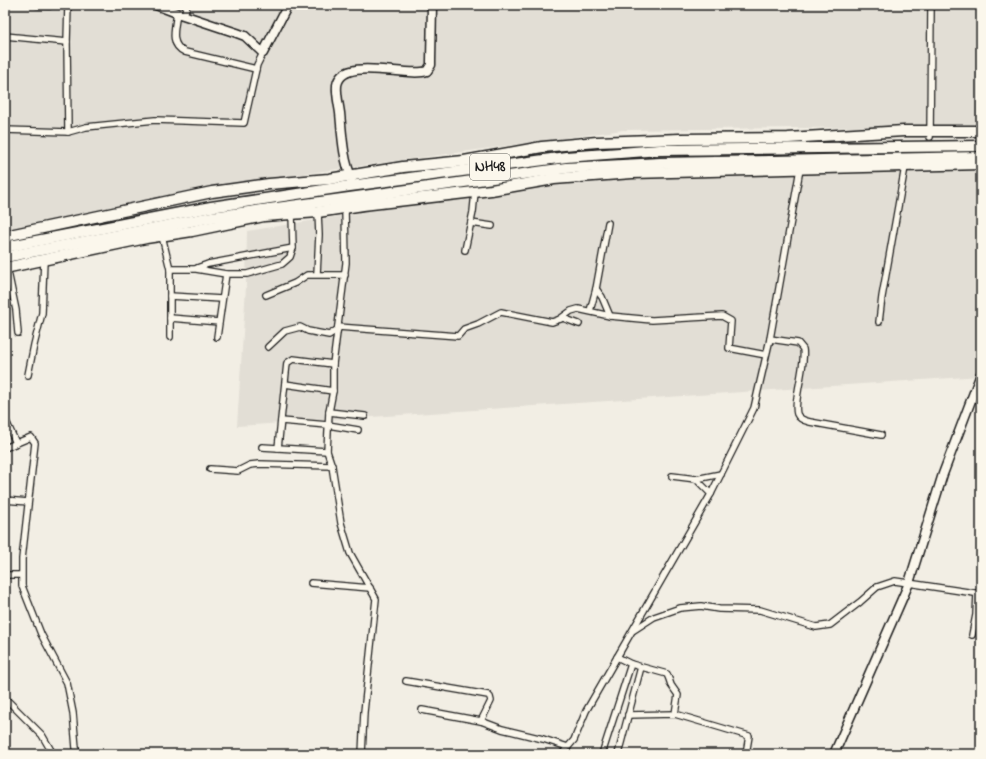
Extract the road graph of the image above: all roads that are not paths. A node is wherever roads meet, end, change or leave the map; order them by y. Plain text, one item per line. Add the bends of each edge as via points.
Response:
1 (38, 5) edge
2 (68, 5) edge
3 (156, 5) edge
4 (187, 5) edge
5 (288, 5) edge
6 (432, 5) edge
7 (931, 5) edge
8 (49, 6) dead end
9 (180, 14) junction
10 (5, 36) edge
11 (67, 42) junction
12 (264, 53) junction
13 (256, 69) junction
14 (5, 130) edge
15 (981, 131) edge
16 (68, 132) junction
17 (930, 134) junction
18 (759, 138) junction
19 (981, 146) edge
20 (758, 149) junction
21 (981, 157) edge
22 (981, 164) edge
23 (905, 167) junction
24 (800, 169) junction
25 (351, 177) junction
26 (475, 192) junction
27 (352, 205) junction
28 (318, 212) junction
29 (292, 214) junction
30 (471, 223) junction
31 (608, 224) dead end
32 (492, 226) dead end
33 (5, 236) edge
34 (162, 236) junction
35 (5, 247) edge
36 (293, 248) junction
37 (465, 250) dead end
38 (44, 260) junction
39 (6, 264) edge
40 (170, 269) junction
41 (196, 269) junction
42 (226, 274) junction
43 (317, 274) junction
44 (345, 275) junction
45 (596, 289) junction
46 (266, 295) dead end
47 (170, 296) junction
48 (222, 299) junction
49 (590, 311) junction
50 (610, 316) junction
51 (170, 318) junction
52 (560, 319) junction
53 (219, 322) junction
54 (879, 322) dead end
55 (579, 324) dead end
56 (338, 328) junction
57 (18, 333) dead end
58 (170, 337) dead end
59 (217, 337) dead end
60 (770, 340) junction
61 (268, 347) dead end
62 (766, 355) junction
63 (333, 364) junction
64 (981, 374) edge
65 (28, 375) dead end
66 (285, 384) junction
67 (333, 391) junction
68 (329, 412) junction
69 (365, 416) dead end
70 (5, 419) edge
71 (281, 421) junction
72 (328, 425) junction
73 (358, 430) dead end
74 (881, 435) dead end
75 (16, 444) junction
76 (262, 447) dead end
77 (5, 448) edge
78 (278, 448) junction
79 (327, 451) junction
80 (332, 466) junction
81 (210, 468) dead end
82 (721, 474) junction
83 (672, 476) dead end
84 (696, 479) junction
85 (711, 494) junction
86 (5, 500) edge
87 (28, 502) junction
88 (5, 575) edge
89 (21, 575) junction
90 (311, 583) dead end
91 (909, 583) junction
92 (370, 588) junction
93 (979, 594) edge
94 (632, 631) junction
95 (972, 635) dead end
96 (617, 657) junction
97 (631, 664) junction
98 (641, 667) junction
99 (406, 681) dead end
100 (5, 698) edge
101 (422, 710) dead end
102 (675, 714) junction
103 (628, 715) junction
104 (480, 721) junction
105 (568, 747) junction
106 (76, 748) dead end
107 (53, 754) edge
108 (362, 754) edge
109 (562, 754) edge
110 (602, 754) edge
111 (618, 754) edge
112 (746, 754) edge
113 (834, 754) edge

1 - 8 street
2 - 11 street
3 - 9 street
4 - 9 street
5 - 12 street
6 - 25 street via 431,65 427,71 418,73 352,70 342,75 337,85
7 - 17 street
9 - 12 street via 241,34
9 - 13 street via 174,37 179,50
10 - 11 street
11 - 16 street
12 - 13 street
13 - 16 street via 244,123 155,120 86,127
14 - 16 street
15 - 17 highway
17 - 18 highway via 904,131
18 - 20 highway
18 - 25 highway via 680,138 542,147
19 - 20 highway, NH48
20 - 35 highway, NH48 via 660,150 558,158 211,207
21 - 39 highway, NH48 via 660,163 566,168 212,217
22 - 23 highway via 929,164
23 - 24 highway
23 - 54 street
24 - 26 highway via 632,173 554,179
24 - 60 street
25 - 33 highway via 212,192
26 - 27 highway
26 - 30 street
27 - 28 highway
27 - 44 street
28 - 29 highway
28 - 43 street
29 - 34 highway via 264,216
29 - 36 street
30 - 32 street
30 - 37 street
31 - 45 street
34 - 38 highway
34 - 40 street
36 - 41 street via 208,264
36 - 42 street via 290,257 282,264 247,274
38 - 39 highway
38 - 65 street via 42,313
39 - 57 street
40 - 41 street
40 - 47 street
41 - 42 street
42 - 48 street
43 - 44 street
43 - 46 street via 307,275 296,283
44 - 56 street
45 - 49 street
45 - 50 street
47 - 48 street
47 - 51 street
48 - 53 street
49 - 50 street
49 - 52 street via 570,311
50 - 62 street via 652,320 722,316 731,320 729,348
51 - 53 street
51 - 58 street
52 - 55 street
52 - 56 street via 552,322 501,312 464,329 458,336
53 - 59 street
56 - 61 street via 329,334 308,331 300,327 285,332
56 - 63 street
60 - 62 street
60 - 74 street via 798,344 803,349 804,360 797,403 797,414 800,418
62 - 82 street via 754,408
63 - 66 street via 293,359 287,363
63 - 67 street
64 - 91 street via 943,474
66 - 67 street
66 - 71 street
67 - 68 street
68 - 69 street
68 - 72 street
70 - 75 street
71 - 72 street
71 - 78 street
72 - 73 street
72 - 79 street
75 - 77 street
75 - 87 street via 31,437 35,444
76 - 78 street
78 - 79 street
79 - 80 street
80 - 81 street via 259,464 238,471
80 - 92 street via 341,523 350,553
82 - 84 street
82 - 85 street
83 - 84 street
84 - 85 street
85 - 94 street
86 - 87 street
87 - 89 street
88 - 89 street
89 - 106 street via 22,586 41,634 67,682
90 - 92 street
91 - 93 street
91 - 94 street via 895,581 877,587 830,625 816,627 760,610 701,606 680,608 654,617
91 - 113 street
92 - 108 street via 376,599
93 - 95 street
94 - 96 street
96 - 97 street
96 - 105 street
97 - 98 street
97 - 110 street
98 - 102 street via 667,674 678,694
98 - 103 street
99 - 104 street via 488,695 490,701
100 - 107 street via 42,734
101 - 104 street
102 - 103 street
102 - 112 street via 749,736
103 - 111 street
104 - 105 street
105 - 109 street

